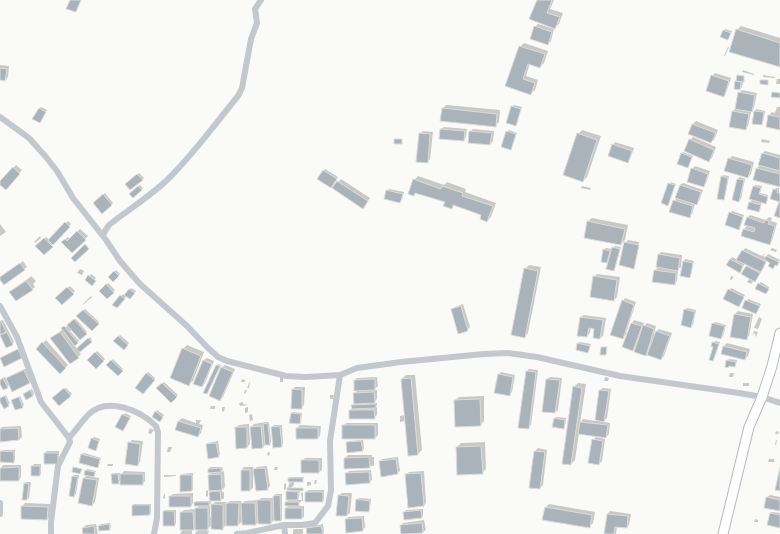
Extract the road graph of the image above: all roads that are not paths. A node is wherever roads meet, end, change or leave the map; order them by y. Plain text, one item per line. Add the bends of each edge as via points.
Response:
1 (260, 0) edge
2 (0, 117) edge
3 (103, 236) junction
4 (0, 306) edge
5 (780, 333) edge
6 (340, 375) junction
7 (762, 397) junction
8 (780, 403) edge
9 (70, 438) junction
10 (0, 503) edge
11 (0, 514) edge
12 (284, 525) junction
13 (51, 534) edge
14 (154, 534) edge
15 (237, 534) edge
16 (285, 534) edge
17 (723, 534) edge

1 - 3 street via 255,9 257,23 238,96 167,180 109,225
2 - 3 street via 38,147
3 - 6 street via 140,284 218,357 286,376
4 - 9 street via 17,337 40,402
5 - 7 main road
6 - 7 street via 364,367 508,353 620,376
6 - 12 street via 330,441 331,490 328,506 314,523
7 - 8 street
7 - 17 main road via 749,427
9 - 13 street via 58,466 55,481
9 - 14 street via 90,413 108,406 129,409 144,416 156,426 157,518
10 - 11 street
12 - 15 street
12 - 16 street

